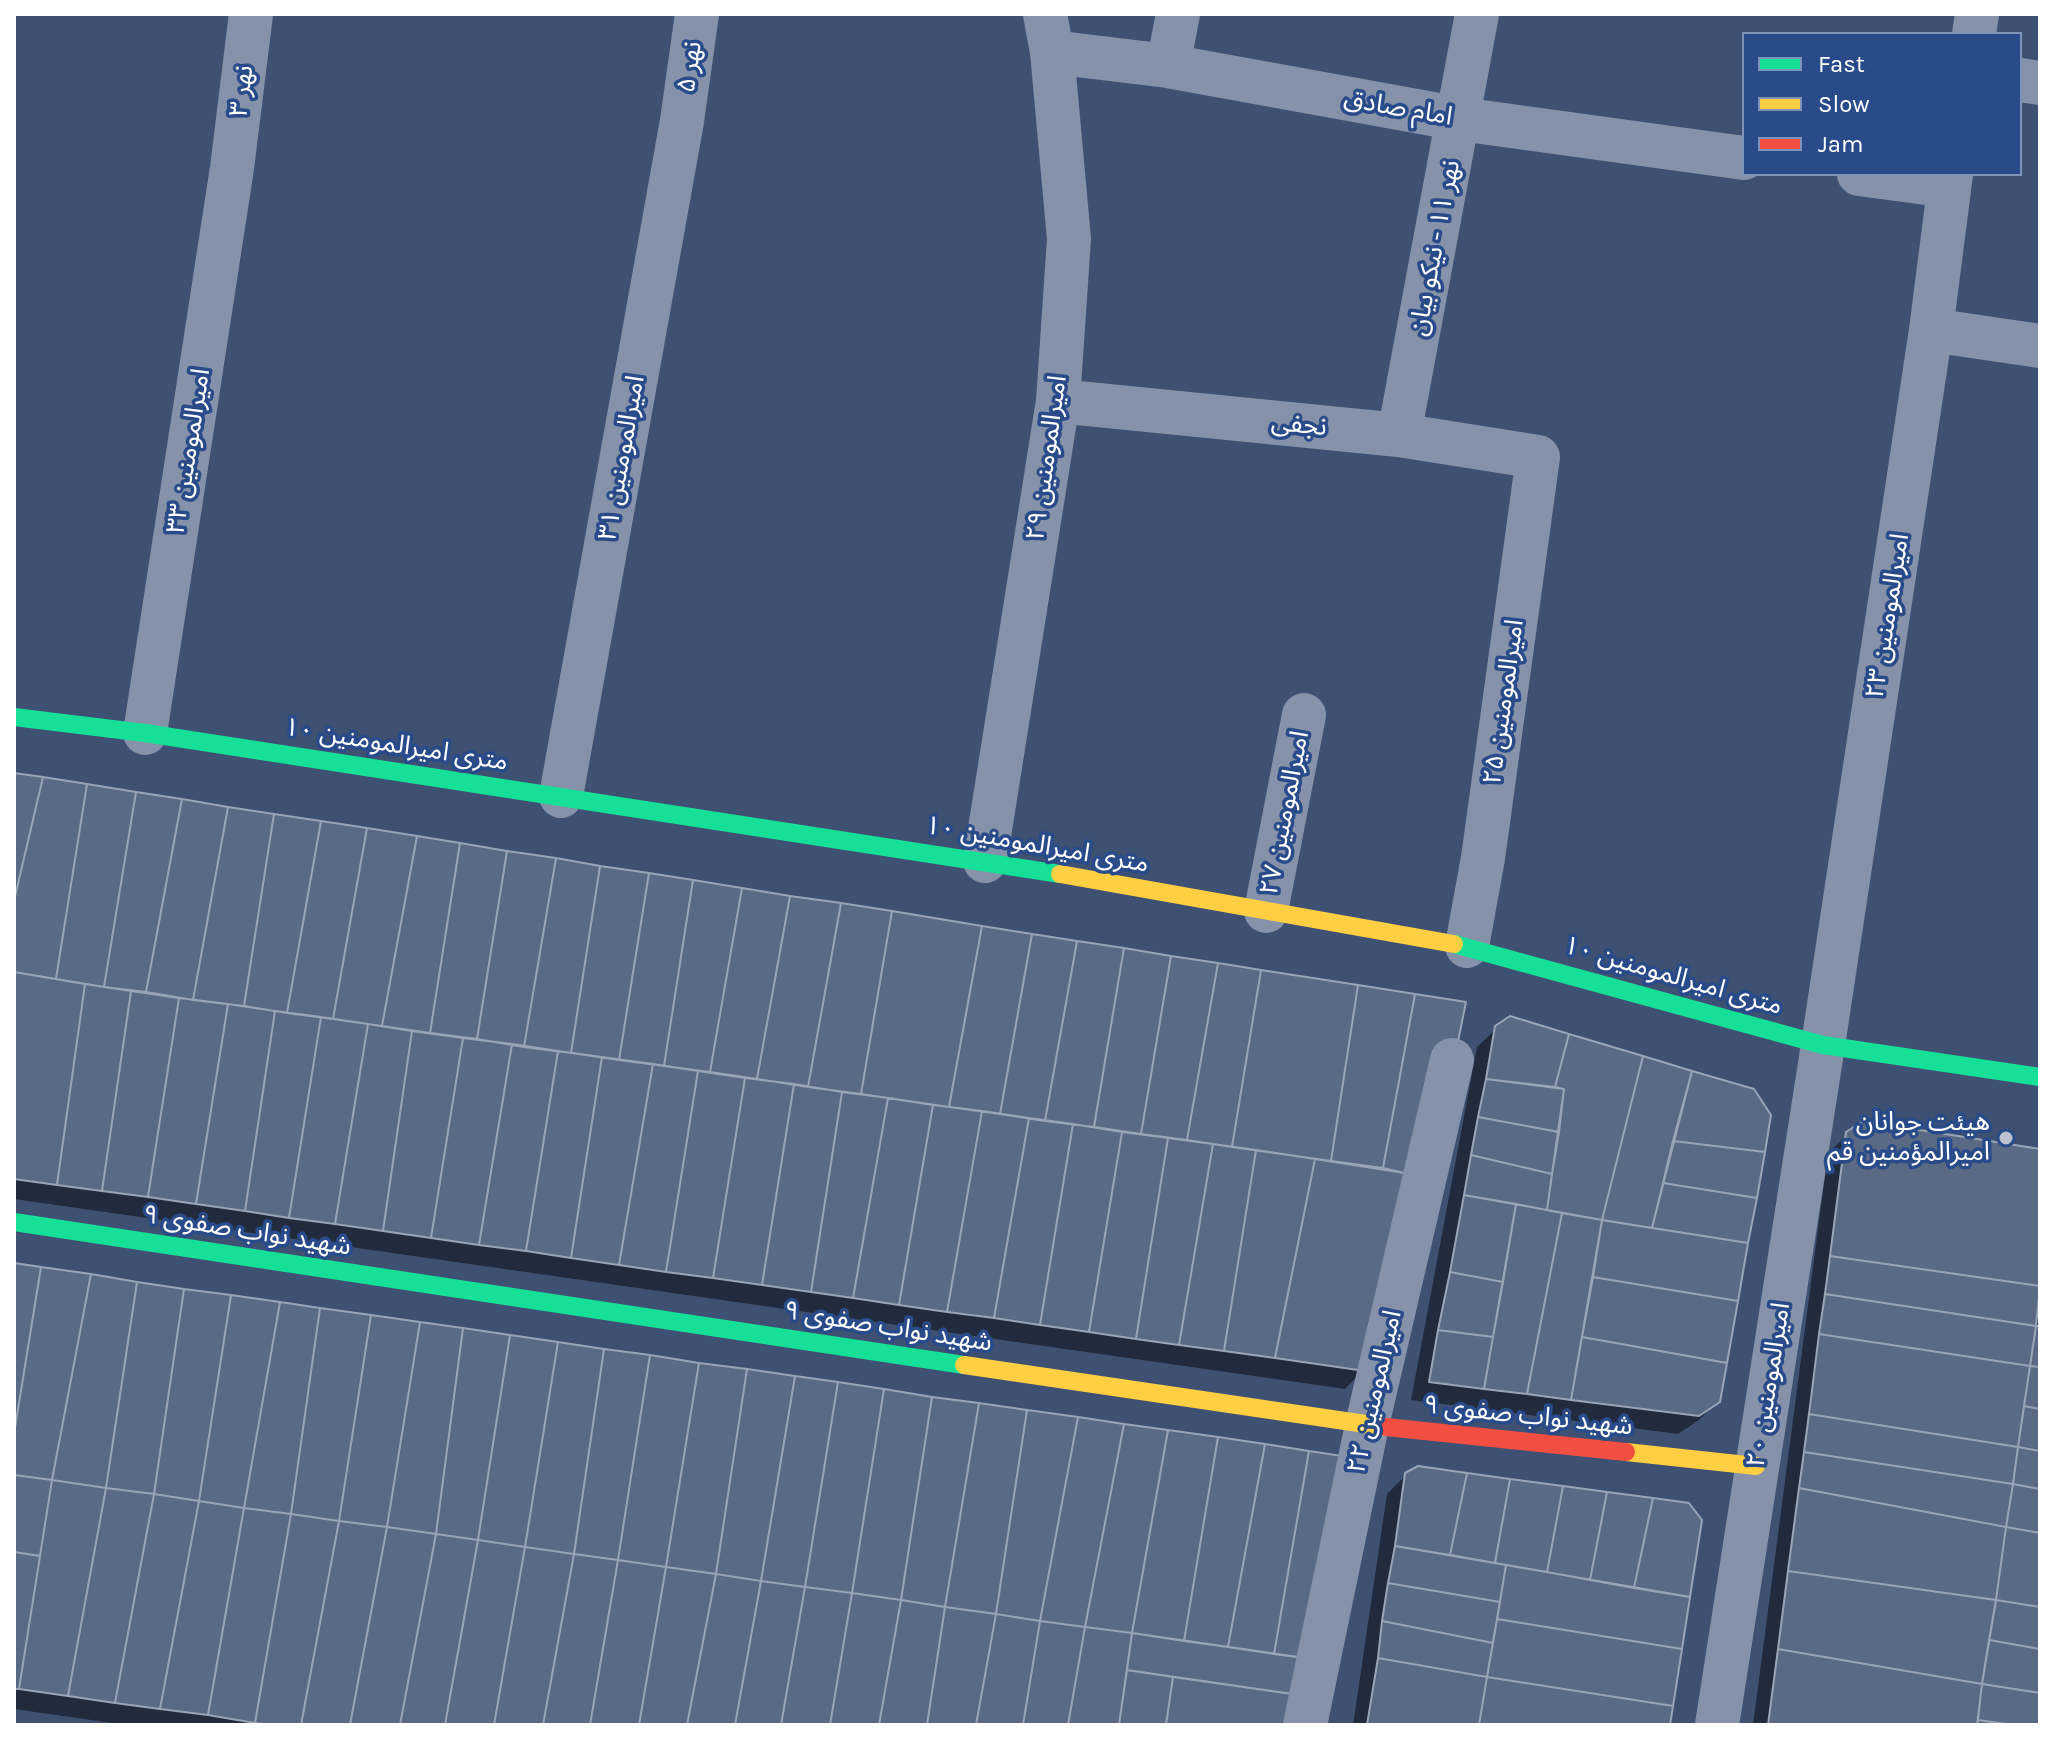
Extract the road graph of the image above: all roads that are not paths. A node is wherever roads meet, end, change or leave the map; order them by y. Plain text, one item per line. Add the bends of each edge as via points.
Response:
1 (251, 14) edge
2 (697, 14) edge
3 (1178, 14) edge
4 (1477, 14) edge
5 (1048, 33) edge
6 (1168, 66) junction
7 (1460, 119) junction
8 (682, 121) joint
9 (1742, 158) edge
10 (232, 168) joint
11 (1889, 176) edge
12 (1950, 180) edge
13 (1931, 330) junction
14 (2040, 346) edge
15 (1058, 401) junction
16 (1399, 435) junction
17 (1538, 457) joint
18 (1304, 715) dead end
19 (14, 717) edge
20 (145, 733) junction
21 (561, 796) junction
22 (985, 861) junction
23 (1266, 911) junction
24 (1467, 946) junction
25 (1823, 1045) junction
26 (1452, 1060) dead end
27 (2040, 1077) edge
28 (14, 1222) edge
29 (1367, 1425) junction
30 (1756, 1466) junction
31 (1305, 1725) edge
32 (1717, 1725) edge

1 - 10 street, نهر ۳
2 - 8 street, نهر ۵
3 - 6 street
4 - 7 street, نهر ۱۱ - نیکو بیان
5 - 6 street, امام صادق
5 - 15 street, امیرالمومنین ۲۹ via 1069,239
6 - 7 street, امام صادق
7 - 9 street, امام صادق
7 - 16 street, نهر ۱۱ - نیکو بیان
8 - 21 street, امیرالمومنین ۳۱
10 - 20 street, امیرالمومنین ۳۳
11 - 12 street
12 - 13 street, امیرالمومنین ۲۳
13 - 14 street
13 - 25 street, امیرالمومنین ۲۳
15 - 16 street, نجفی
15 - 22 street, امیرالمومنین ۲۹
16 - 17 street, نجفی
17 - 24 street, امیرالمومنین ۲۵
18 - 23 street, امیرالمومنین ۲۷
19 - 20 street, ۱۰ متری امیرالمومنین
20 - 21 street, ۱۰ متری امیرالمومنین
21 - 22 street, ۱۰ متری امیرالمومنین
22 - 23 street, ۱۰ متری امیرالمومنین
23 - 24 street, ۱۰ متری امیرالمومنین
24 - 25 street, ۱۰ متری امیرالمومنین
25 - 27 street, ۱۰ متری امیرالمومنین
25 - 30 street, امیرالمومنین ۲۰
26 - 29 street, امیرالمومنین ۲۲
28 - 29 street, شهید نواب صفوی ۹
29 - 30 street, شهید نواب صفوی ۹
29 - 31 street, امیرالمومنین ۲۲
30 - 32 street, امیرالمومنین ۲۰

